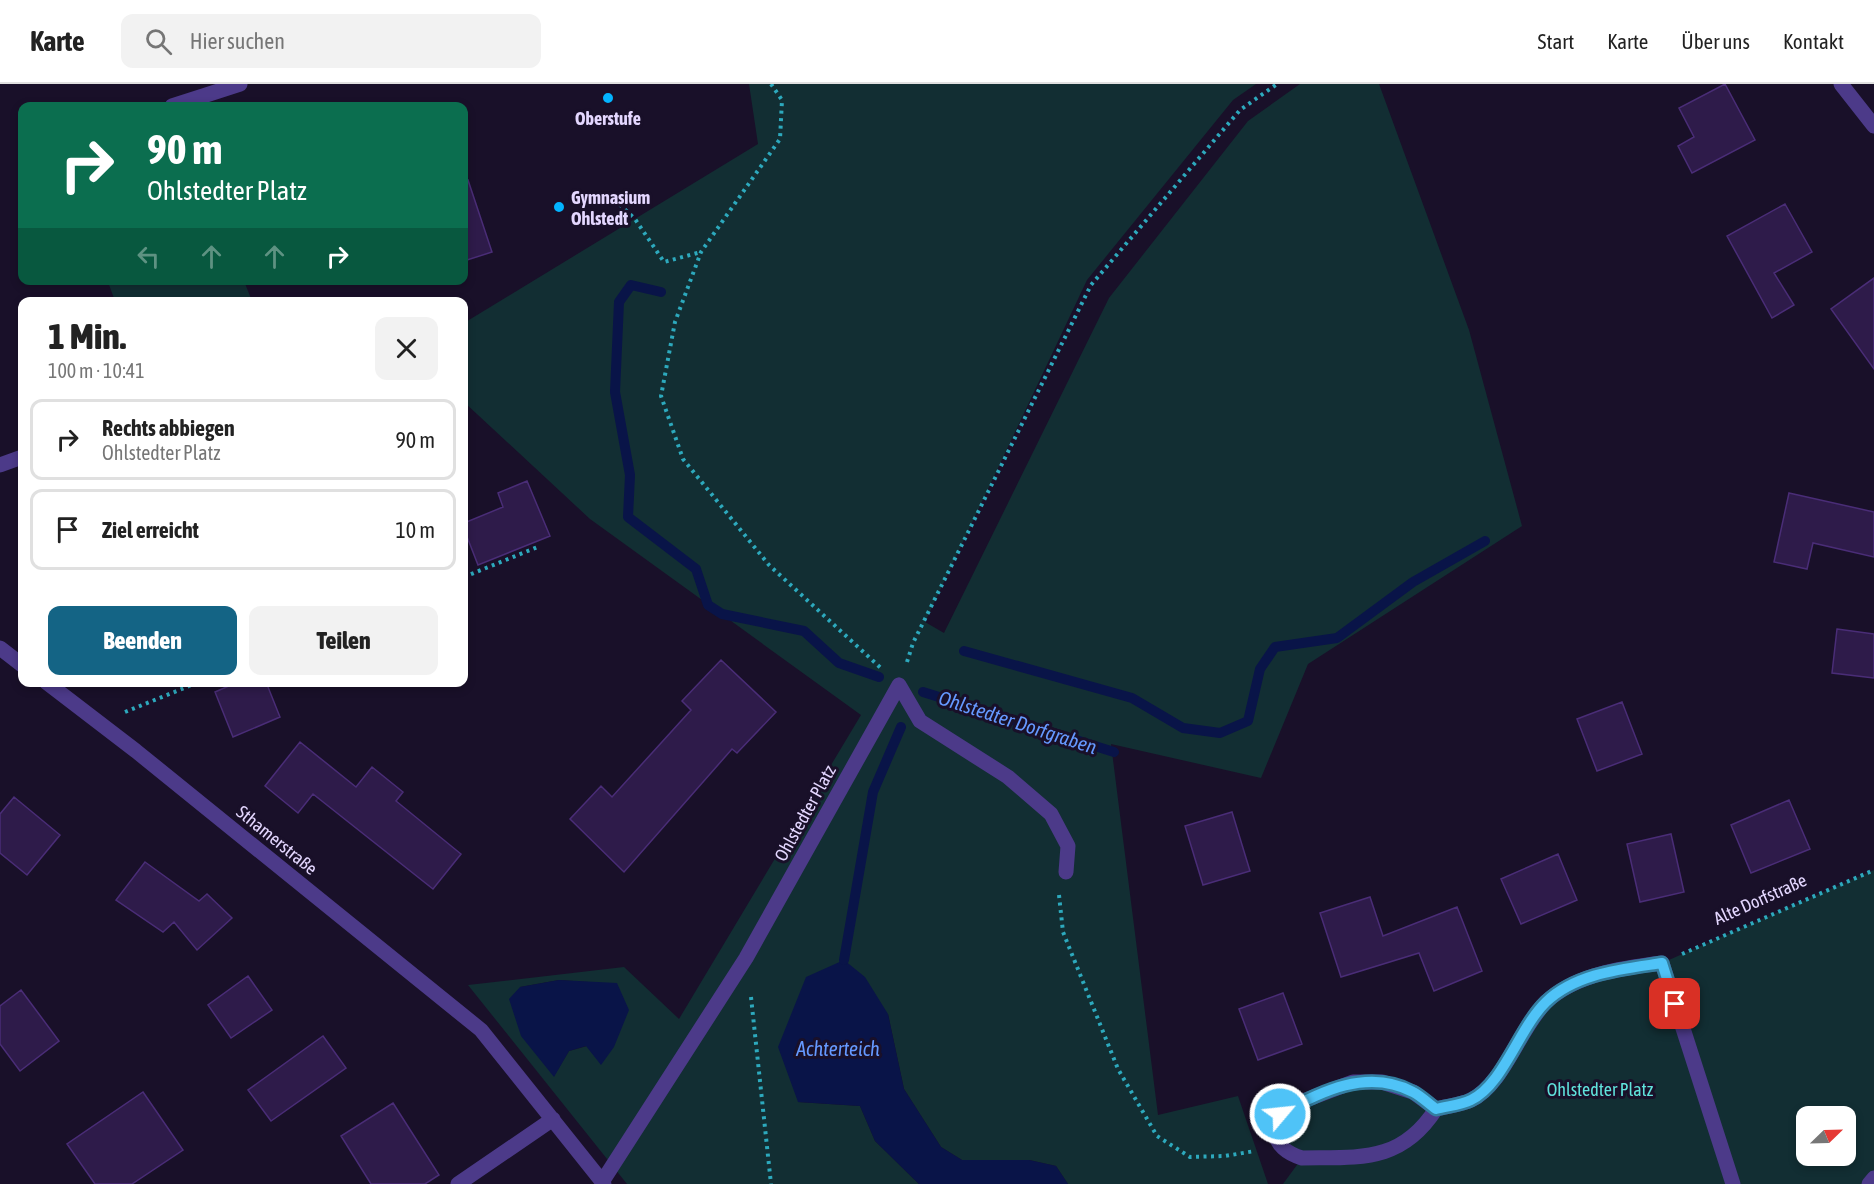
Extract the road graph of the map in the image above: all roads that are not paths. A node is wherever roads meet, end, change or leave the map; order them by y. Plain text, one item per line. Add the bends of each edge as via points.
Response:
1 (240, 84) edge
2 (1841, 84) edge
3 (184, 102) edge
4 (1874, 126) edge
5 (18, 458) edge
6 (0, 465) edge
7 (0, 648) edge
8 (18, 661) edge
9 (53, 687) edge
10 (1066, 872) road end
11 (482, 1030) joint
12 (1436, 1109) junction
13 (553, 1119) junction
14 (1874, 1178) edge
15 (603, 1183) edge
16 (458, 1184) edge
17 (1733, 1184) edge
18 (1869, 1184) edge

1 - 3 street
2 - 4 street
5 - 6 street
7 - 8 street
9 - 11 street, Sthamerstraße
10 - 15 street, Ohlstedter Platz via 1068,846 1051,814 1008,777 920,721 899,685 746,958
11 - 13 street, Ohlstedter Platz
12 - 12 street via 1413,1092 1382,1082 1353,1082 1280,1114 1273,1130 1276,1140 1292,1155 1302,1158 1365,1156 1396,1148 1421,1131
12 - 17 street via 1472,1100 1488,1088 1516,1041 1546,1003 1566,987 1608,971 1662,963
13 - 15 street, Ohlstedter Platz
13 - 16 street
14 - 18 street

